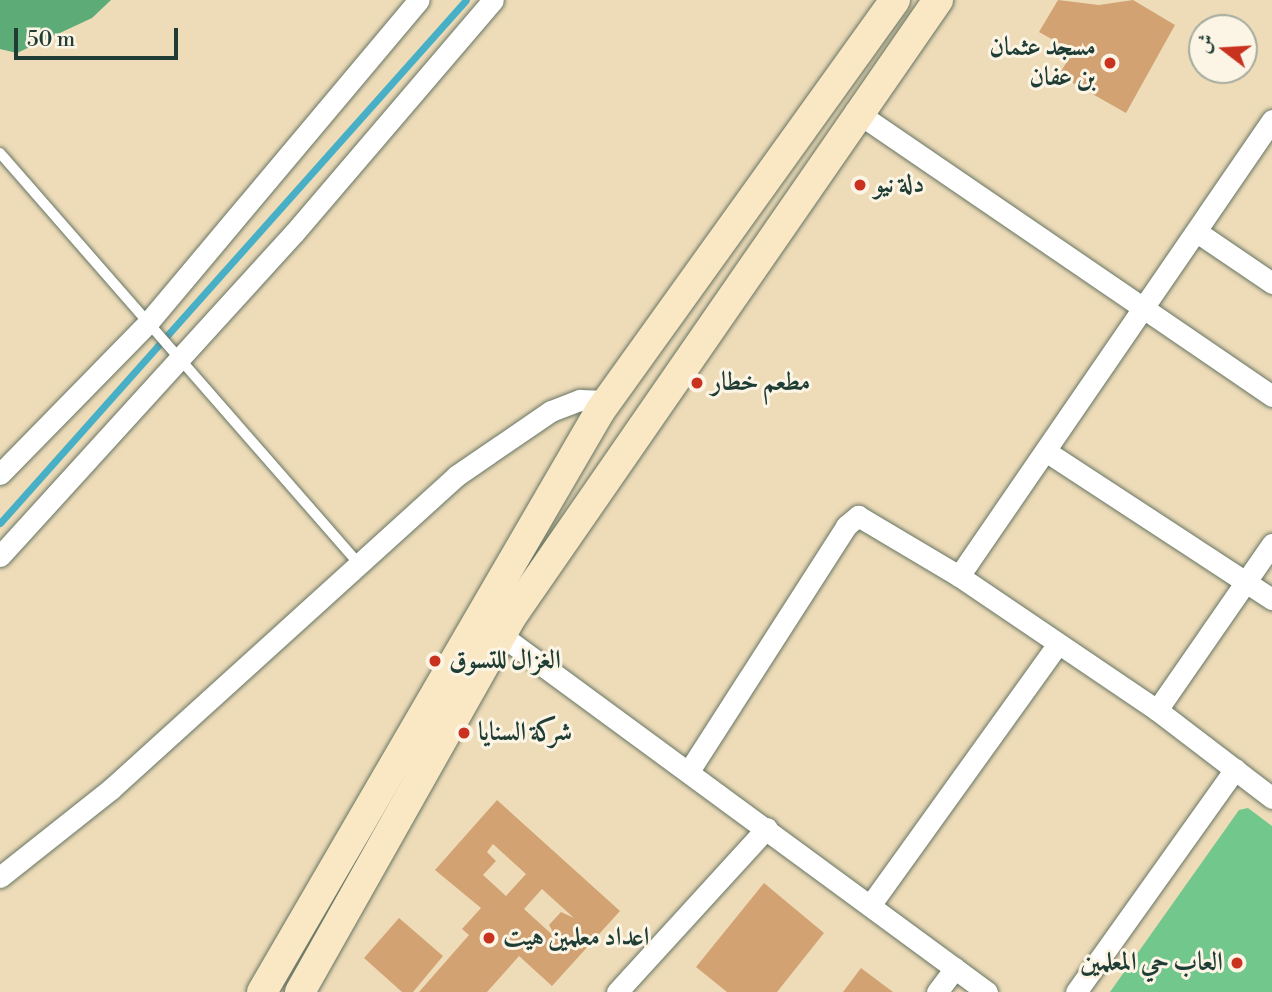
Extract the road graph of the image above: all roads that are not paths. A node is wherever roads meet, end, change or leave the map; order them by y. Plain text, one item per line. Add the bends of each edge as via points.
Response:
1 (419, 0) edge
2 (493, 0) edge
3 (895, 0) edge
4 (937, 0) edge
5 (855, 111) junction
6 (1272, 120) edge
7 (0, 153) edge
8 (1197, 232) junction
9 (1272, 283) edge
10 (1145, 307) junction
11 (670, 314) junction
12 (146, 325) junction
13 (702, 336) junction
14 (178, 360) junction
15 (1272, 396) edge
16 (608, 401) junction
17 (1047, 452) junction
18 (0, 474) edge
19 (1272, 544) edge
20 (0, 556) edge
21 (359, 564) junction
22 (959, 576) junction
23 (1247, 582) junction
24 (1272, 599) edge
25 (501, 635) junction
26 (1057, 645) junction
27 (1157, 710) junction
28 (1235, 769) junction
29 (689, 771) junction
30 (1272, 797) edge
31 (767, 828) junction
32 (0, 877) edge
33 (871, 905) junction
34 (955, 968) junction
35 (262, 992) edge
36 (300, 992) edge
37 (617, 992) edge
38 (937, 992) edge
39 (987, 992) edge
40 (1076, 992) edge

1 - 12 street
2 - 14 street
3 - 11 main road
4 - 5 main road
5 - 10 street
5 - 13 main road
6 - 8 street
7 - 12 lane
8 - 9 street
8 - 10 street
10 - 15 street
10 - 17 street
11 - 13 main road
11 - 16 main road
12 - 14 lane
12 - 18 street
13 - 25 main road
14 - 20 street
14 - 21 lane
16 - 21 street via 580,400 551,411 456,476
16 - 35 main road
17 - 22 street
17 - 23 street
19 - 23 street
21 - 32 street via 111,789
22 - 26 street
22 - 29 street via 858,516 846,526
23 - 24 street
23 - 27 street
25 - 29 street
25 - 36 main road
26 - 27 street
26 - 33 street
27 - 28 street
28 - 30 street
28 - 40 street
29 - 31 street
31 - 33 street
31 - 37 street
33 - 34 street
34 - 38 street
34 - 39 street

